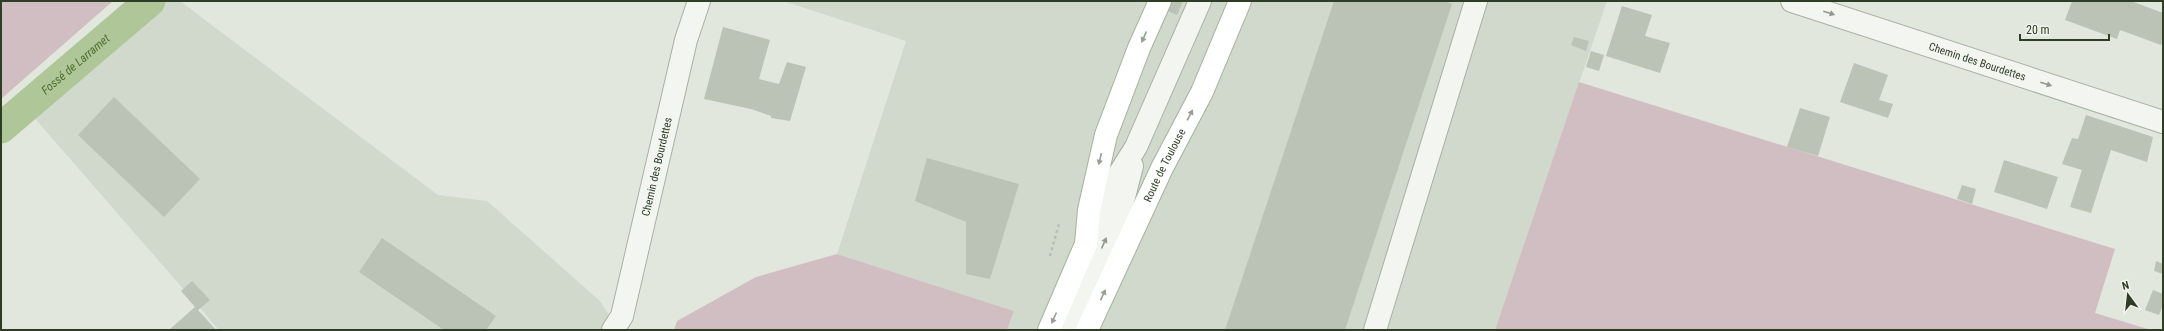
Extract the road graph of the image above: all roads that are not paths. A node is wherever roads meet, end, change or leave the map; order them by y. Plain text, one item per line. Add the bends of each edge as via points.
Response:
1 (699, 1) edge
2 (1160, 1) edge
3 (1200, 1) edge
4 (1240, 1) edge
5 (1476, 1) edge
6 (1792, 1) edge
7 (2163, 122) edge
8 (1136, 147) junction
9 (1086, 244) junction
10 (613, 330) edge
11 (1049, 330) edge
12 (1066, 330) edge
13 (1087, 330) edge
14 (1375, 330) edge

1 - 10 street, Chemin des Bourdettes via 686,40 622,316
2 -> 9 main road, Route de Toulouse via 1106,135 1089,210
3 - 8 street, Route de Toulouse
13 -> 4 main road, Route de Toulouse via 1162,168 1202,92
5 - 14 street
6 -> 7 street, Chemin des Bourdettes
8 - 9 street, Route de Toulouse via 1109,190
12 -> 8 street, Route de Toulouse via 1123,201
9 -> 11 main road, Route de Toulouse

